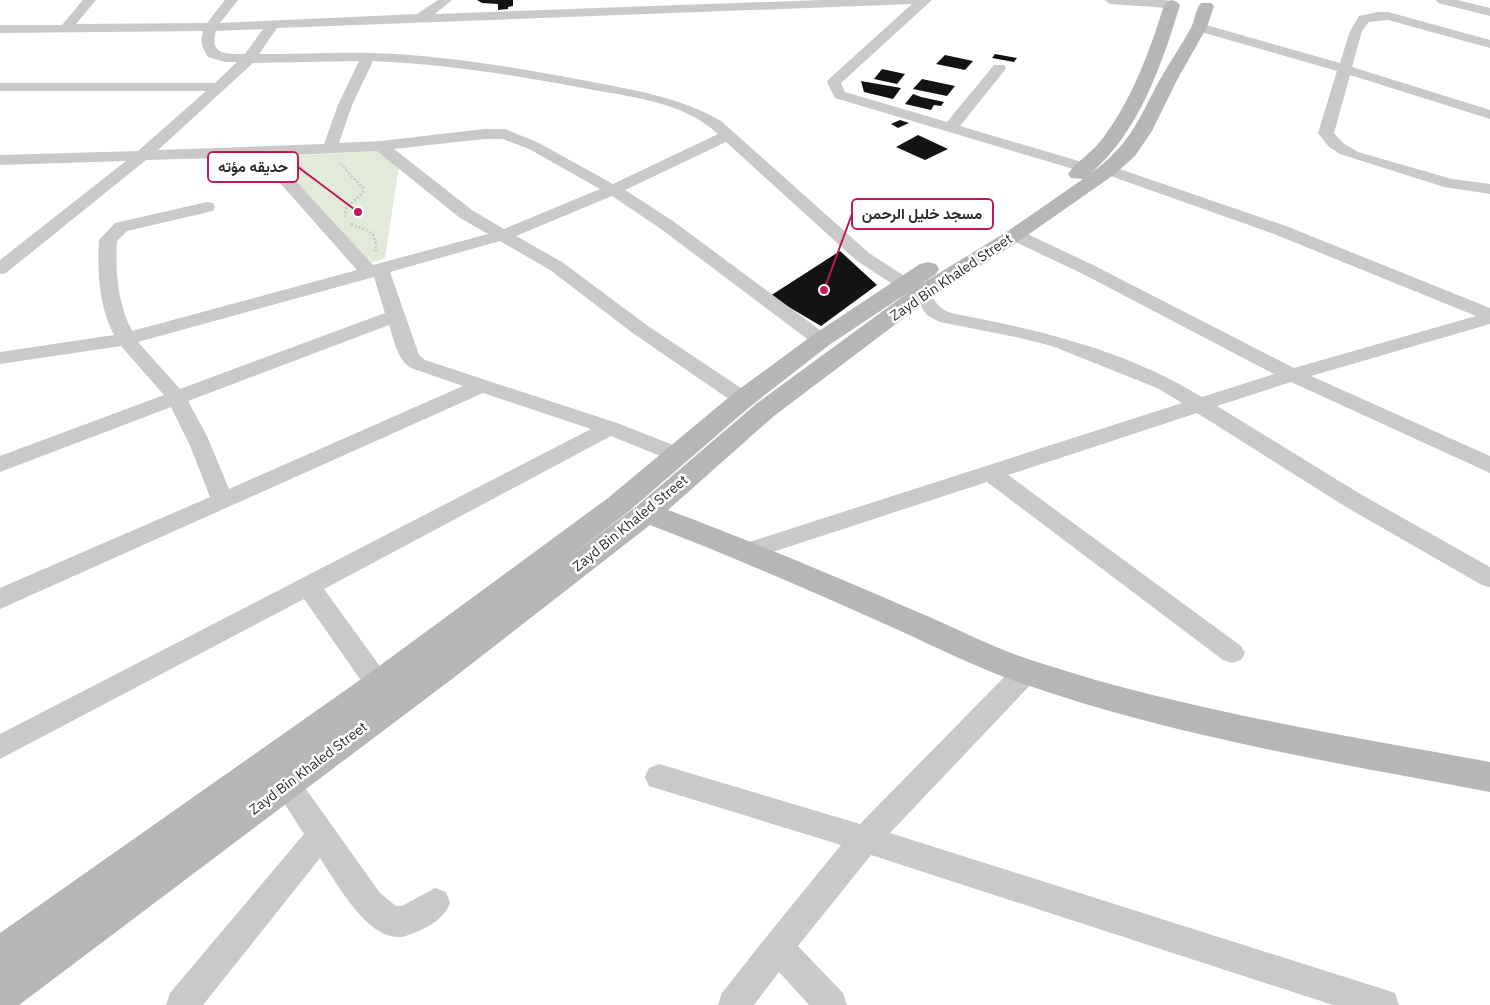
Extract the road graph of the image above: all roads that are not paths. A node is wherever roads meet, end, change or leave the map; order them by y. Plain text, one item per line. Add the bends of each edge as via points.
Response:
1 (90, 0) edge
2 (232, 0) edge
3 (446, 0) edge
4 (925, 0) edge
5 (1110, 0) edge
6 (1442, 0) edge
7 (1187, 7) edge
8 (1490, 12) edge
9 (420, 18) junction
10 (273, 24) junction
11 (211, 27) junction
12 (66, 28) junction
13 (0, 29) edge
14 (1490, 44) edge
15 (368, 57) junction
16 (249, 59) junction
17 (999, 68) dead end
18 (1346, 69) junction
19 (0, 87) edge
20 (219, 88) junction
21 (1490, 115) edge
22 (951, 127) junction
23 (728, 135) junction
24 (381, 146) junction
25 (260, 152) junction
26 (332, 155) junction
27 (141, 156) junction
28 (0, 160) edge
29 (1097, 169) junction
30 (1490, 189) edge
31 (613, 190) junction
32 (207, 207) dead end
33 (503, 235) junction
34 (1015, 235) junction
35 (8, 258) edge
36 (376, 266) junction
37 (0, 269) edge
38 (912, 288) junction
39 (395, 316) junction
40 (1490, 316) edge
41 (126, 339) junction
42 (821, 340) junction
43 (0, 358) edge
44 (1292, 375) junction
45 (481, 386) junction
46 (176, 398) junction
47 (743, 399) junction
48 (1200, 404) junction
49 (610, 428) junction
50 (678, 455) junction
51 (0, 464) edge
52 (1490, 465) edge
53 (990, 474) junction
54 (222, 500) junction
55 (647, 513) junction
56 (748, 551) junction
57 (1490, 578) edge
58 (308, 586) junction
59 (0, 599) edge
60 (1232, 653) dead end
61 (1026, 672) junction
62 (378, 684) junction
63 (0, 747) edge
64 (659, 777) dead end
65 (1490, 777) edge
66 (286, 784) junction
67 (321, 835) junction
68 (865, 839) junction
69 (435, 903) dead end
70 (778, 947) junction
71 (0, 956) edge
72 (0, 995) edge
73 (182, 1005) edge
74 (734, 1005) edge
75 (831, 1005) edge
76 (1382, 1005) edge

1 - 12 street
2 - 11 street
3 - 9 street
4 - 9 street
4 - 22 street via 834,82 835,88 840,95
5 - 7 street
6 - 8 street
7 - 18 street
7 - 29 main road, Zayd Bin Khaled Street via 1168,80 1144,131 1128,152
9 - 10 street
10 - 11 street
10 - 16 street
11 - 12 street
11 - 16 street via 207,44 213,54
12 - 13 street
14 - 18 street via 1388,16 1368,17 1356,31
15 - 16 street
15 - 23 street via 434,61 534,74 662,99 703,115
15 - 26 street via 345,105
16 - 20 street
17 - 22 street
18 - 21 street
18 - 30 street via 1326,133 1330,141 1353,156 1450,184
19 - 20 street
20 - 27 street
22 - 29 street
23 - 31 street
23 - 38 street via 863,257
24 - 26 street
24 - 31 street via 505,134 534,146
24 - 33 street via 466,214
25 - 26 street
25 - 27 street
25 - 36 street
27 - 28 street
27 - 35 street
29 - 34 main road, Zayd Bin Khaled Street
29 - 38 main road, Zayd Bin Khaled Street via 990,232
29 - 40 street via 1280,230
31 - 33 street
31 - 42 street via 667,225
32 - 41 street via 121,228 108,240 106,261 112,296 116,317
33 - 36 street
33 - 47 street via 556,266 641,330
34 - 38 main road, Zayd Bin Khaled Street
34 - 44 street
35 - 37 street
36 - 39 street
36 - 41 street
38 - 42 main road, Zayd Bin Khaled Street
38 - 48 street via 934,311 947,318 1059,342 1150,376
38 - 55 main road, Zayd Bin Khaled Street
39 - 45 street via 412,360
39 - 46 street
40 - 44 street
41 - 43 street
41 - 46 street
42 - 47 main road, Zayd Bin Khaled Street
44 - 48 street
44 - 52 street
45 - 49 street
45 - 54 street
46 - 51 street
46 - 54 street via 201,446
47 - 50 main road, Zayd Bin Khaled Street
48 - 53 street
48 - 57 street via 1319,480
49 - 50 street
49 - 58 street
50 - 62 main road, Zayd Bin Khaled Street via 618,505
53 - 56 street
53 - 60 street
54 - 59 street
55 - 56 main road
55 - 66 main road, Zayd Bin Khaled Street
56 - 61 main road
58 - 62 street
58 - 63 street
61 - 65 main road via 1169,713
61 - 68 street
62 - 71 main road, Zayd Bin Khaled Street
64 - 68 street
66 - 67 street
66 - 72 main road, Zayd Bin Khaled Street
67 - 69 street via 368,904 385,918 396,923 414,918
67 - 73 street
68 - 70 street
68 - 76 street
70 - 74 street
70 - 75 street

